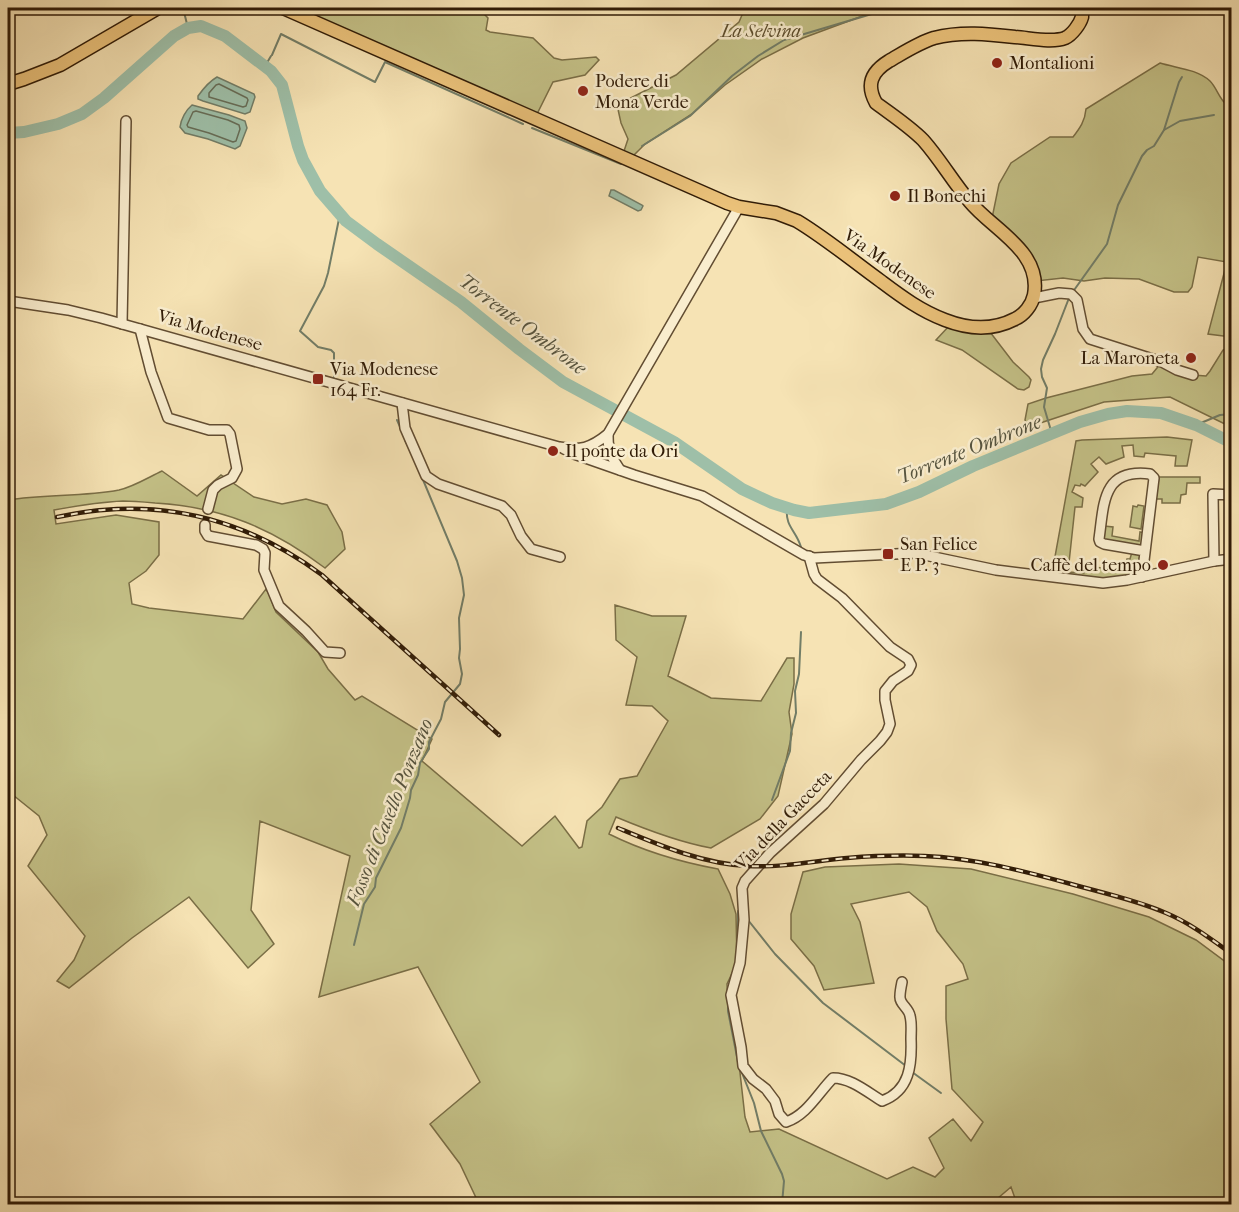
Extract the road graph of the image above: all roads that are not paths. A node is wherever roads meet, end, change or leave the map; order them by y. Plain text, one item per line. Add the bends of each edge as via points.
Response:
1 (158, 8) edge
2 (282, 8) edge
3 (1082, 8) edge
4 (8, 84) edge
5 (126, 121) dead end
6 (739, 207) junction
7 (1034, 298) junction
8 (8, 301) edge
9 (122, 324) junction
10 (140, 329) junction
11 (1193, 375) dead end
12 (402, 403) junction
13 (610, 430) junction
14 (562, 448) junction
15 (620, 470) junction
16 (1232, 495) edge
17 (208, 509) dead end
18 (205, 525) dead end
19 (1145, 551) junction
20 (808, 556) junction
21 (560, 557) dead end
22 (1232, 559) edge
23 (1214, 561) junction
24 (1142, 577) junction
25 (340, 653) dead end
26 (902, 982) dead end

1 - 4 main road via 60,65
2 - 6 main road, Via Modenese
3 - 7 main road via 1076,28 1066,38 979,33 932,39 885,64 875,72 871,83 876,103 922,139 970,202 1022,251 1036,281
5 - 9 street
6 - 7 main road, Via Modenese via 797,221 904,298 955,324 989,328 1005,324 1018,318
6 - 13 street
7 - 11 street via 1071,294 1077,300 1083,329 1090,339
8 - 9 street, Via Modenese via 68,310
9 - 10 street, Via Modenese
10 - 12 street, Via Modenese
10 - 17 street via 168,418 209,430 227,430 230,434 236,472 213,490
12 - 14 street, Via Modenese
12 - 21 street via 405,428 426,476 438,484 502,506 531,549
13 - 14 street via 588,447
13 - 15 street via 608,443
14 - 15 street
15 - 20 street via 702,496
16 - 23 street via 1213,494
18 - 25 street via 208,536 263,549 264,570 279,606 325,652
19 - 19 street via 1155,478 1134,472 1120,478 1107,493 1099,539 1104,544
19 - 24 street
20 - 24 street via 915,553 996,570 1093,583
20 - 26 street, Via della Gacceta via 817,579 911,665 885,691 890,724 887,732 824,804 770,853 742,888 740,963 731,995 743,1066 766,1089 786,1122 808,1107 833,1078 858,1085 882,1101 892,1098 904,1083 912,1061 909,1011 899,997
22 - 23 street
23 - 24 street

